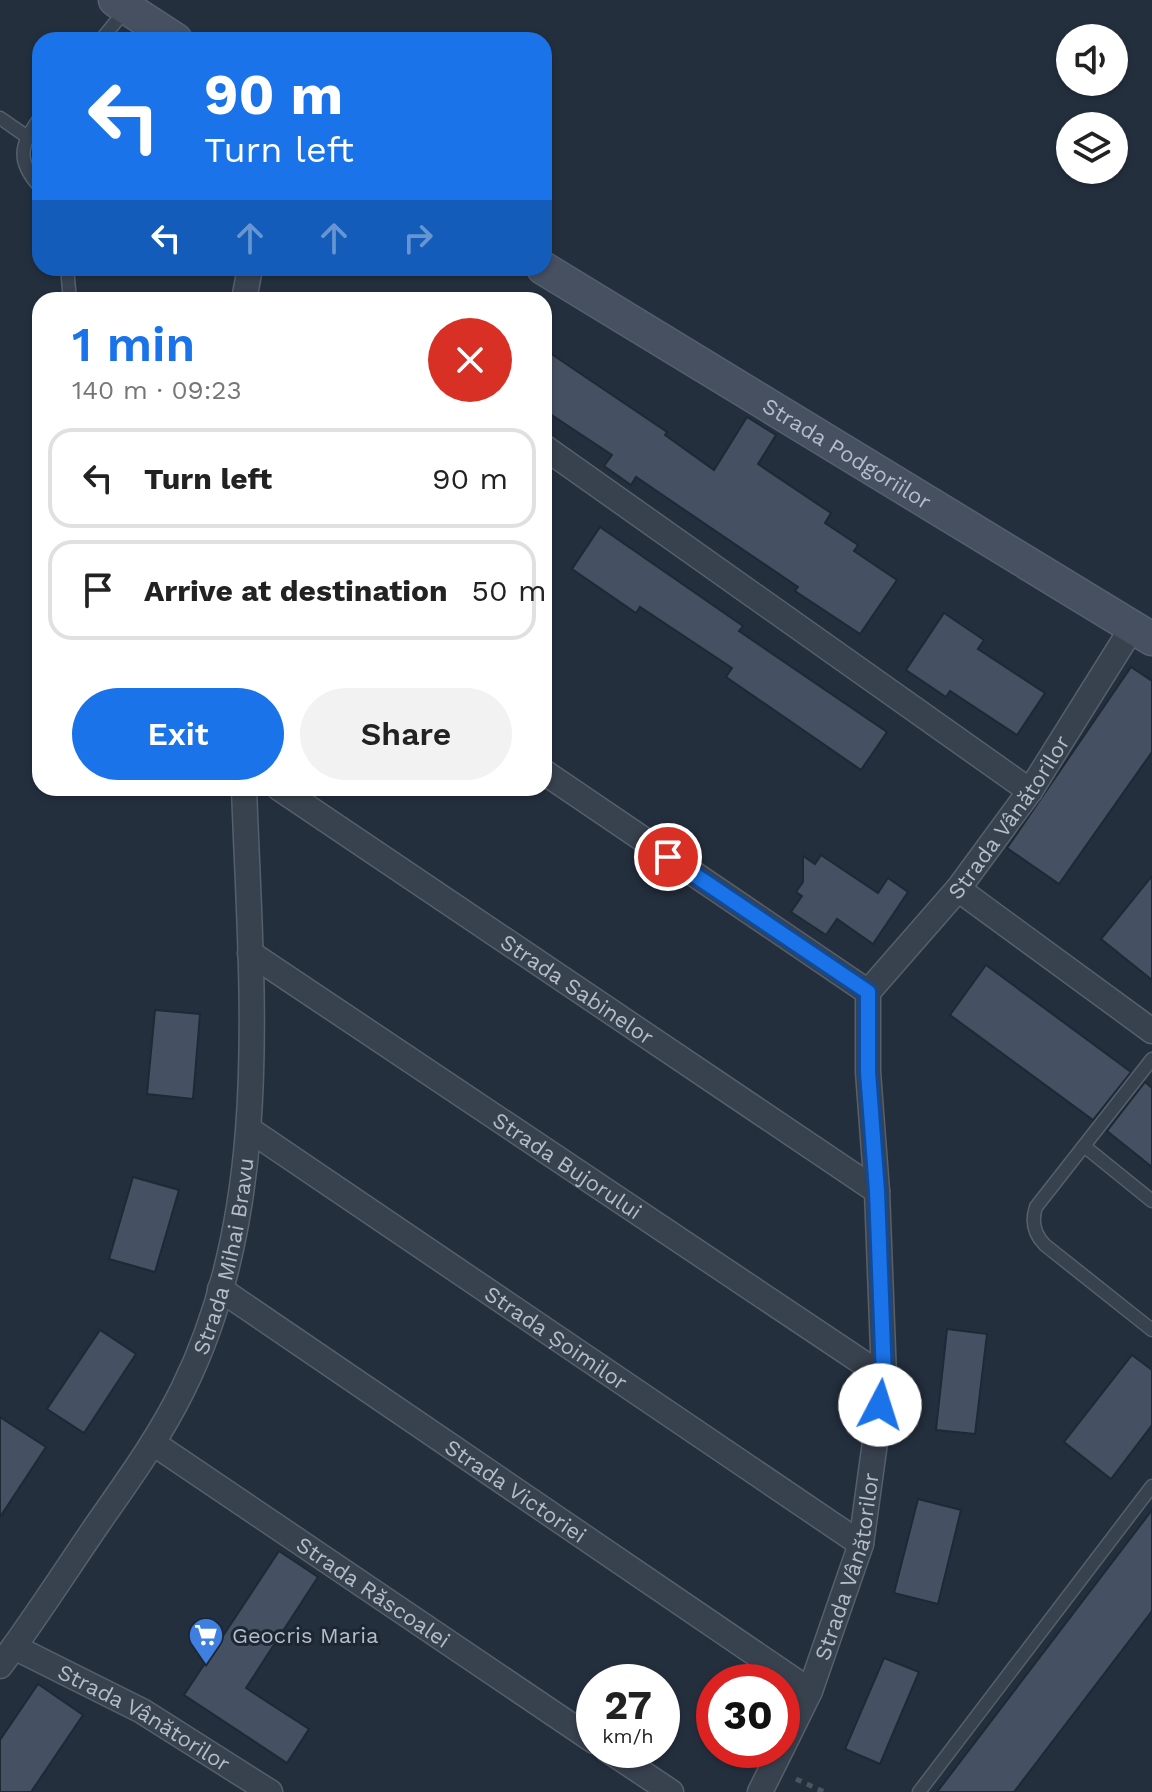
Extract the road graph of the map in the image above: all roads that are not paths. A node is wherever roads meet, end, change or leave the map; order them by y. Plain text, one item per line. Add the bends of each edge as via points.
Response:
1 (121, 4) edge
2 (105, 32) edge
3 (164, 32) edge
4 (0, 118) edge
5 (32, 128) edge
6 (26, 136) junction
7 (32, 178) edge
8 (552, 273) edge
9 (552, 453) edge
10 (1142, 633) edge
11 (552, 777) edge
12 (1030, 791) junction
13 (244, 796) edge
14 (291, 796) edge
15 (958, 889) junction
16 (250, 953) junction
17 (868, 992) junction
18 (1152, 1031) edge
19 (1152, 1059) edge
20 (250, 1130) junction
21 (1084, 1146) junction
22 (877, 1191) junction
23 (1152, 1201) edge
24 (220, 1289) junction
25 (1152, 1330) edge
26 (884, 1377) junction
27 (153, 1443) junction
28 (1152, 1486) edge
29 (861, 1544) junction
30 (7, 1657) edge
31 (810, 1691) junction
32 (800, 1712) edge
33 (576, 1729) edge
34 (635, 1768) edge
35 (772, 1768) edge
36 (270, 1792) edge
37 (671, 1792) edge
38 (760, 1792) edge
39 (919, 1792) edge

1 - 2 lane
1 - 3 street
4 - 6 lane
5 - 6 lane
6 - 7 lane via 22,155
8 - 10 street, Strada Podgoriilor
9 - 12 street
10 - 12 street, Strada Vânătorilor
11 - 17 street
12 - 15 street, Strada Vânătorilor
13 - 16 street, Strada Mihai Bravu
14 - 22 street, Strada Sabinelor
15 - 17 street, Strada Vânătorilor
15 - 18 street
16 - 20 street, Strada Mihai Bravu
16 - 26 street, Strada Bujorului
17 - 22 street, Strada Vânătorilor
19 - 21 lane
20 - 24 street, Strada Mihai Bravu
20 - 29 street, Strada Șoimilor
21 - 23 lane
21 - 25 lane via 1036,1207 1035,1230 1045,1245
22 - 26 street, Strada Vânătorilor
24 - 27 street, Strada Mihai Bravu via 184,1388
24 - 31 street, Strada Victoriei
26 - 29 street, Strada Vânătorilor
27 - 30 street, Strada Mihai Bravu
27 - 33 street, Strada Răscoalei
28 - 39 lane
29 - 31 street, Strada Vânătorilor
30 - 36 street, Strada Vânătorilor via 142,1711
31 - 32 street, Strada Vânătorilor
34 - 37 street
35 - 38 street, Strada Vânătorilor

